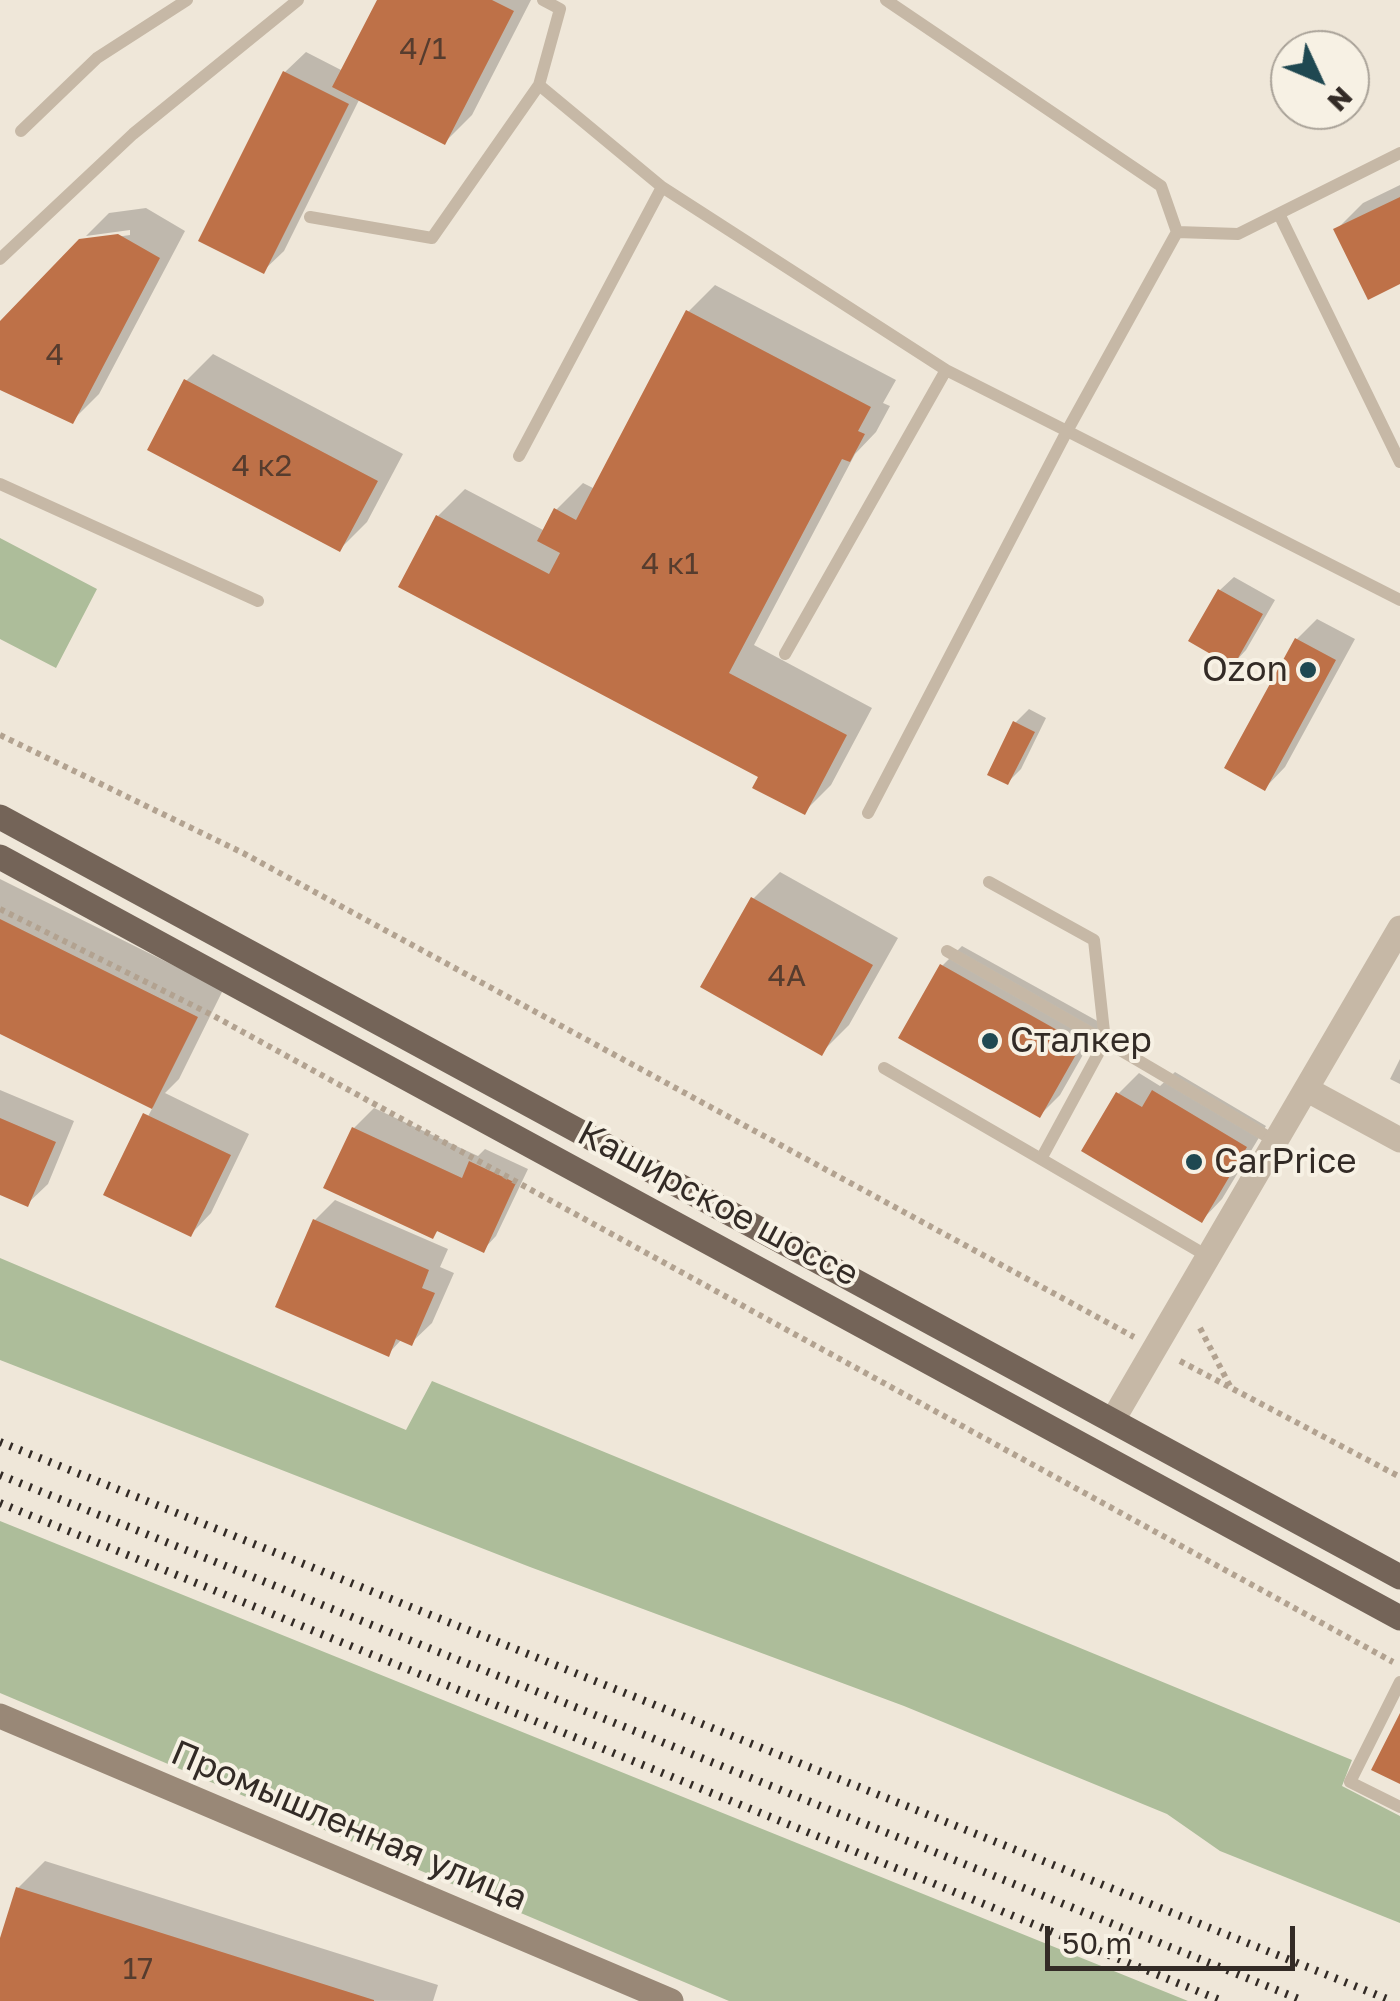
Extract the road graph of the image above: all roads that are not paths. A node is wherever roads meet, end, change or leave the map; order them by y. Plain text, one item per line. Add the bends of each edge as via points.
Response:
1 (187, 0) edge
2 (298, 0) edge
3 (542, 0) edge
4 (886, 0) edge
5 (539, 85) junction
6 (21, 131) dead end
7 (1400, 153) edge
8 (662, 188) junction
9 (1280, 216) junction
10 (310, 217) dead end
11 (1177, 232) junction
12 (0, 259) edge
13 (946, 370) junction
14 (1067, 431) junction
15 (519, 456) dead end
16 (1400, 462) edge
17 (0, 484) edge
18 (1400, 600) edge
19 (258, 601) dead end
20 (785, 654) dead end
21 (868, 813) dead end
22 (0, 817) edge
23 (0, 857) edge
24 (989, 882) dead end
25 (1400, 928) edge
26 (947, 951) dead end
27 (1106, 1041) junction
28 (884, 1068) dead end
29 (1306, 1089) junction
30 (1400, 1140) edge
31 (1275, 1141) junction
32 (1040, 1160) junction
33 (1209, 1258) junction
34 (1114, 1418) junction
35 (1400, 1577) edge
36 (1400, 1618) edge
37 (1400, 1682) edge
38 (0, 1716) edge
39 (1400, 1808) edge
40 (670, 2001) edge

1 - 6 lane via 97,58
2 - 12 lane via 133,134
3 - 5 lane via 560,9
4 - 11 lane via 1162,186
5 - 8 lane
5 - 10 lane via 432,238
7 - 9 lane
8 - 13 lane
8 - 15 lane
9 - 11 lane via 1238,234
9 - 16 lane
11 - 14 lane
13 - 14 lane
13 - 20 lane
14 - 18 lane
14 - 21 lane
17 - 19 lane
22 - 34 main road, Каширское шоссе
23 - 36 main road, Каширское шоссе
24 - 27 lane via 1094,940
25 - 29 street
26 - 27 lane
27 - 31 lane
27 - 32 lane
28 - 32 lane
29 - 30 street
29 - 31 street
31 - 33 street
32 - 33 lane
33 - 34 street
34 - 35 main road, Каширское шоссе
37 - 39 lane via 1350,1782
38 - 40 street, Промышленная улица

